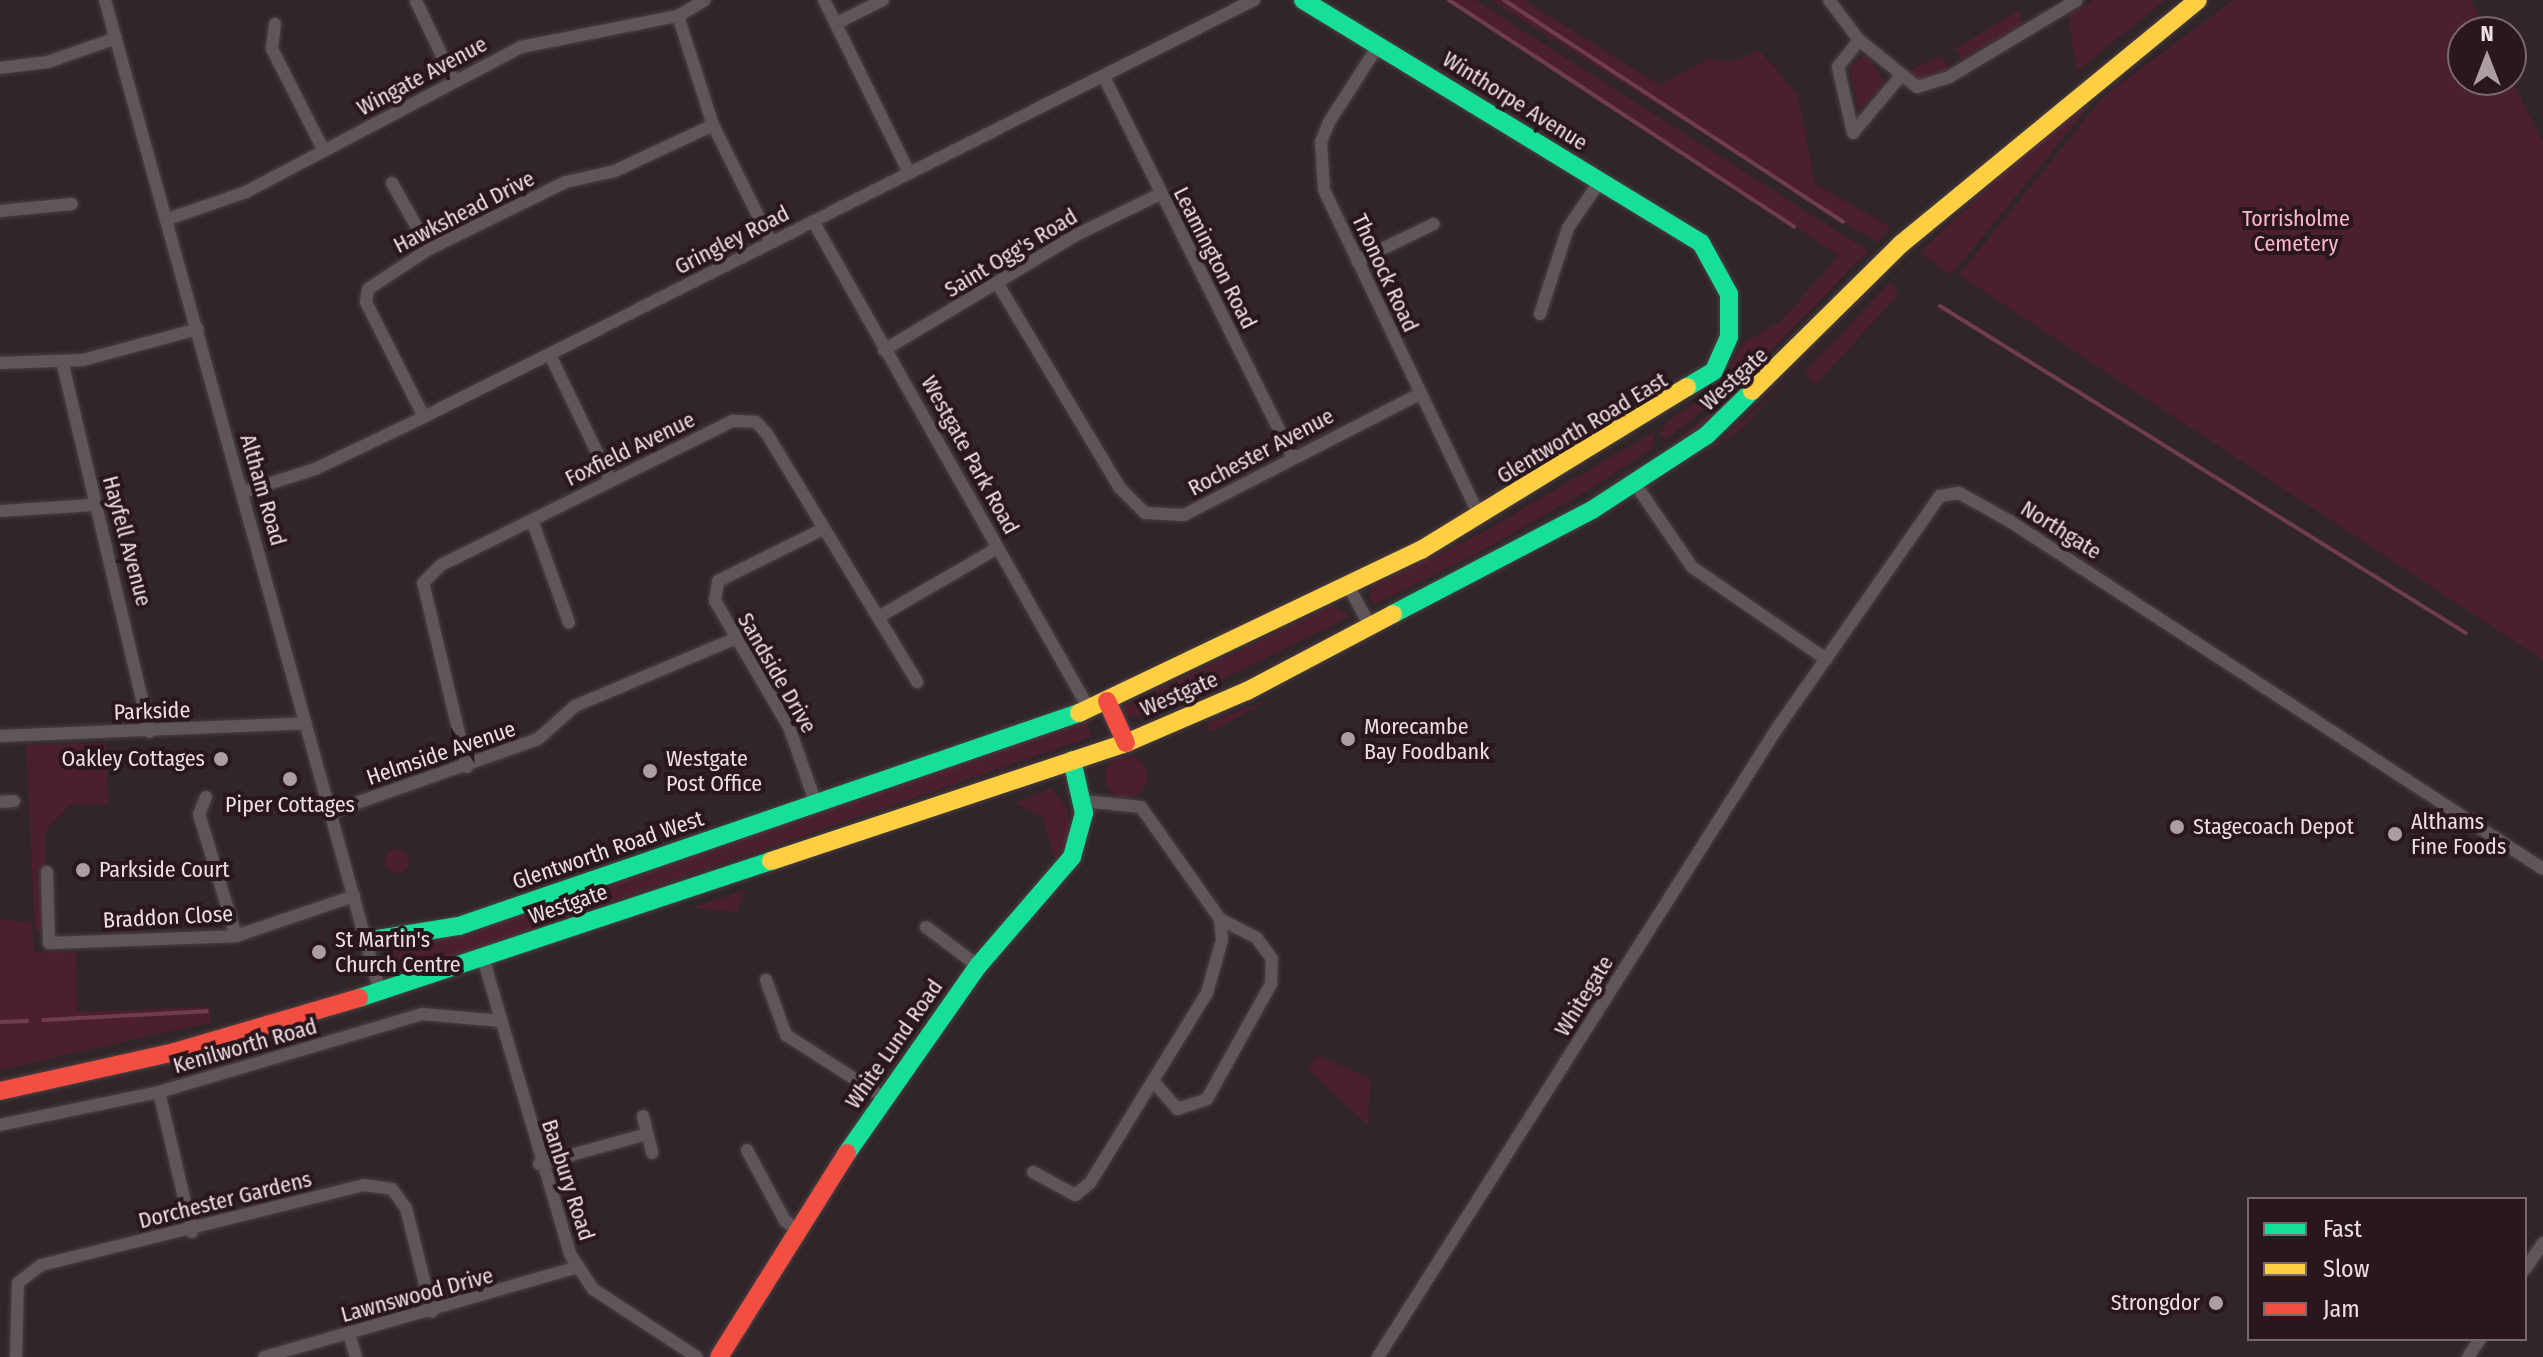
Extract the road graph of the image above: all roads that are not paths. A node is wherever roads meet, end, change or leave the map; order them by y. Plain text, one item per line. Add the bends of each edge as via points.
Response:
1 (105, 0) edge
2 (705, 0) edge
3 (824, 0) edge
4 (883, 0) edge
5 (1254, 0) edge
6 (1303, 0) edge
7 (1829, 0) edge
8 (2077, 0) edge
9 (2197, 0) edge
10 (416, 1) edge
11 (1230, 5) edge
12 (678, 16) junction
13 (839, 22) junction
14 (275, 24) dead end
15 (116, 38) junction
16 (1859, 40) junction
17 (1378, 46) junction
18 (0, 68) edge
19 (1104, 77) junction
20 (1899, 78) junction
21 (454, 81) junction
22 (713, 125) junction
23 (324, 151) junction
24 (909, 173) junction
25 (1600, 181) junction
26 (392, 183) dead end
27 (1160, 194) junction
28 (72, 204) dead end
29 (0, 211) edge
30 (168, 219) junction
31 (813, 221) junction
32 (1434, 224) dead end
33 (771, 242) junction
34 (1701, 243) joint
35 (429, 249) junction
36 (1357, 261) junction
37 (999, 286) junction
38 (1540, 314) dead end
39 (198, 329) junction
40 (884, 350) junction
41 (550, 355) junction
42 (62, 361) junction
43 (0, 363) edge
44 (1419, 394) junction
45 (424, 417) junction
46 (1292, 456) junction
47 (611, 481) junction
48 (1636, 485) junction
49 (243, 492) junction
50 (96, 505) junction
51 (0, 511) edge
52 (1480, 517) junction
53 (532, 520) junction
54 (823, 529) junction
55 (994, 550) junction
56 (1349, 587) junction
57 (882, 615) junction
58 (569, 623) dead end
59 (1371, 628) junction
60 (732, 640) junction
61 (1826, 659) junction
62 (917, 682) dead end
63 (1107, 701) junction
64 (1089, 709) junction
65 (306, 723) junction
66 (150, 732) junction
67 (0, 736) edge
68 (1126, 743) junction
69 (1072, 760) junction
70 (467, 767) junction
71 (206, 797) dead end
72 (14, 801) dead end
73 (1083, 801) junction
74 (0, 802) edge
75 (816, 804) junction
76 (331, 812) junction
77 (2543, 869) edge
78 (47, 872) dead end
79 (354, 896) junction
80 (1220, 919) junction
81 (926, 927) dead end
82 (236, 936) junction
83 (366, 941) junction
84 (483, 958) junction
85 (978, 966) junction
86 (766, 980) dead end
87 (380, 992) junction
88 (501, 1021) junction
89 (1153, 1081) junction
90 (0, 1091) edge
91 (159, 1092) junction
92 (883, 1097) junction
93 (643, 1116) dead end
94 (0, 1125) edge
95 (647, 1134) junction
96 (652, 1153) dead end
97 (744, 1157) dead end
98 (539, 1164) junction
99 (1033, 1172) dead end
100 (800, 1231) junction
101 (192, 1232) junction
102 (2543, 1243) edge
103 (2527, 1266) edge
104 (578, 1267) junction
105 (432, 1312) junction
106 (349, 1334) junction
107 (16, 1357) edge
108 (264, 1357) edge
109 (356, 1357) edge
110 (697, 1357) edge
111 (719, 1357) edge
112 (1378, 1357) edge

1 - 15 street, Altham Road
2 - 12 street, Wingate Avenue
3 - 13 street
4 - 13 street
5 - 11 street
6 - 17 street, Winthorpe Avenue
7 - 16 street
8 - 20 street via 1932,85
9 - 48 street, Westgate via 1901,244 1744,405
10 - 21 street
11 - 19 street, Gringley Road
12 - 21 street, Wingate Avenue via 545,37
12 - 22 street
13 - 24 street
14 - 23 street via 272,49
15 - 18 street via 48,62
15 - 30 street, Altham Road
16 - 20 street
16 - 20 street via 1838,67 1853,133
17 - 25 street, Winthorpe Avenue
17 - 36 street, Thonock Road via 1321,142 1324,190
19 - 24 street, Gringley Road
19 - 27 street, Leamington Road
21 - 23 street, Wingate Avenue
22 - 33 street
22 - 35 street, Hawkshead Drive via 615,171 566,182
23 - 30 street, Wingate Avenue via 226,201
24 - 31 street, Gringley Road
25 - 34 street, Winthorpe Avenue
25 - 38 street via 1568,228
26 - 35 street
27 - 37 street, Saint Ogg's Road via 1076,235
27 - 46 street, Leamington Road
28 - 29 street
30 - 39 street, Altham Road
31 - 33 street, Gringley Road
31 - 40 street, Westgate Park Road
32 - 36 street
33 - 41 street, Gringley Road
34 - 52 street, Glentworth Road East via 1729,294 1729,337 1714,371
35 - 45 street, Hawkshead Drive via 379,279 366,302
36 - 44 street, Thonock Road
37 - 40 street, Saint Ogg's Road
37 - 46 street, Rochester Avenue via 1120,488 1145,513 1184,515
39 - 42 street
39 - 49 street, Altham Road
40 - 55 street, Westgate Park Road
41 - 45 street, Gringley Road
41 - 47 street
42 - 43 street
42 - 50 street, Hayfell Avenue
44 - 46 street, Rochester Avenue
44 - 52 street, Thonock Road
45 - 49 street, Gringley Road via 315,469
47 - 53 street, Foxfield Avenue
47 - 54 street, Foxfield Avenue via 733,421 756,422
48 - 59 street, Westgate
48 - 61 street via 1692,567
49 - 65 street, Altham Road
50 - 51 street
50 - 66 street, Hayfell Avenue via 145,687
52 - 56 street, Glentworth Road East
53 - 58 street
53 - 70 street, Foxfield Avenue via 441,565 423,583
54 - 57 street, Foxfield Avenue
54 - 60 street, Sandside Drive via 718,581 715,601
55 - 57 street
55 - 64 street, Westgate Park Road
56 - 59 street
56 - 63 street, Glentworth Road East
57 - 62 street, Foxfield Avenue
59 - 68 street, Westgate
60 - 70 street, Helmside Avenue via 575,706 538,739
60 - 75 street, Sandside Drive via 789,727
61 - 77 street, Northgate via 1928,504 1959,493 2282,693
61 - 112 street, Whitegate
63 - 64 street, Glentworth Road East
63 - 68 street
64 - 75 street, Glentworth Road West
65 - 66 street, Parkside
65 - 76 street, Altham Road
66 - 67 street, Parkside
68 - 69 street, Westgate
69 - 73 street, White Lund Road
69 - 84 street, Westgate
70 - 76 street, Helmside Avenue
71 - 82 street via 199,814
72 - 74 street
73 - 80 street via 1141,807
73 - 85 street, White Lund Road via 1083,834 1072,857
75 - 83 street, Glentworth Road West via 459,926
76 - 79 street, Altham Road
78 - 82 street, Braddon Close via 49,943
79 - 82 street, Braddon Close
79 - 83 street, Altham Road
80 - 89 street via 1207,993
80 - 89 street via 1257,938 1272,959 1271,984 1207,1099 1177,1109
81 - 85 street
83 - 87 street, Altham Road
84 - 87 street, Westgate
84 - 88 street, Banbury Road
85 - 92 street, White Lund Road
86 - 92 street via 786,1035
87 - 90 street, Westgate via 174,1052
88 - 91 street, Kenilworth Road via 422,1014
88 - 98 street, Banbury Road
89 - 99 street via 1075,1195
91 - 94 street, Kenilworth Road
91 - 101 street
92 - 100 street, White Lund Road
93 - 95 street
95 - 96 street
95 - 98 street
97 - 100 street via 785,1221
98 - 104 street, Banbury Road
100 - 111 street, White Lund Road
101 - 105 street, Dorchester Gardens via 364,1185 392,1189 406,1208
101 - 107 street, Dorchester Gardens via 41,1265 18,1283
102 - 103 street
104 - 105 street, Lawnswood Drive
104 - 110 street, Banbury Road via 593,1289
105 - 106 street, Lawnswood Drive
106 - 108 street, Lawnswood Drive
106 - 109 street

